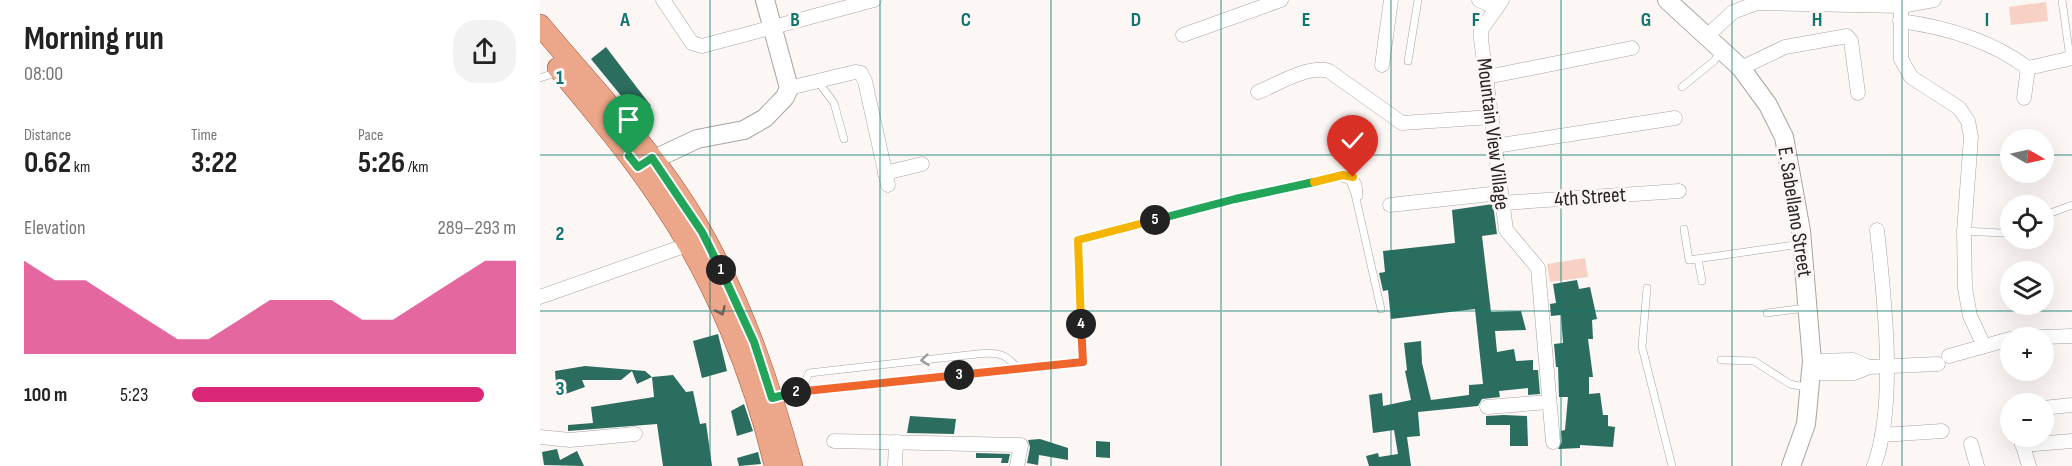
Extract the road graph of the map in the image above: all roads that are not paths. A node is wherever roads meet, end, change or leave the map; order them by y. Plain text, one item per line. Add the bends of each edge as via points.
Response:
1 (663, 0) edge
2 (765, 0) edge
3 (874, 0) edge
4 (1281, 0) edge
5 (1391, 0) edge
6 (1418, 0) edge
7 (1479, 0) edge
8 (1667, 0) edge
9 (1934, 0) edge
10 (2062, 0) edge
11 (1909, 3) edge
12 (1499, 4) edge
13 (1900, 21) junction
14 (540, 25) edge
15 (774, 27) junction
16 (1183, 35) dead end
17 (1708, 35) junction
18 (540, 47) edge
19 (1632, 48) dead end
20 (1722, 49) junction
21 (2071, 58) edge
22 (1408, 61) dead end
23 (1382, 65) dead end
24 (1741, 68) junction
25 (2028, 68) junction
26 (560, 72) junction
27 (1487, 77) junction
28 (540, 78) edge
29 (817, 80) junction
30 (1682, 87) dead end
31 (789, 88) junction
32 (1258, 92) dead end
33 (1858, 93) dead end
34 (2024, 98) dead end
35 (1492, 117) junction
36 (1675, 118) dead end
37 (843, 139) dead end
38 (1495, 146) junction
39 (645, 163) junction
40 (922, 164) dead end
41 (1679, 191) dead end
42 (1501, 198) junction
43 (1390, 205) dead end
44 (2072, 205) edge
45 (2054, 212) edge
46 (1684, 229) dead end
47 (1877, 230) dead end
48 (1964, 231) junction
49 (2000, 233) edge
50 (1802, 244) junction
51 (687, 245) junction
52 (1698, 259) junction
53 (1702, 281) dead end
54 (1647, 288) dead end
55 (540, 297) edge
56 (1808, 308) junction
57 (1381, 309) dead end
58 (1767, 314) dead end
59 (2072, 336) edge
60 (2054, 337) edge
61 (2000, 342) edge
62 (1984, 346) junction
63 (1721, 360) dead end
64 (1887, 366) junction
65 (1018, 369) junction
66 (1812, 374) junction
67 (806, 391) junction
68 (764, 401) junction
69 (1549, 402) junction
70 (2072, 405) edge
71 (1487, 407) dead end
72 (2054, 407) edge
73 (1942, 431) dead end
74 (635, 434) dead end
75 (1882, 435) junction
76 (540, 437) edge
77 (834, 441) dead end
78 (2054, 441) edge
79 (2072, 441) edge
80 (896, 442) junction
81 (1553, 442) dead end
82 (1971, 444) dead end
83 (2023, 447) edge
84 (775, 466) edge
85 (792, 466) edge
86 (895, 466) edge
87 (1017, 466) edge
88 (1672, 466) edge
89 (1791, 466) edge
90 (1874, 466) edge
91 (1977, 466) edge
92 (2029, 466) edge

1 - 15 street via 696,46
2 - 15 street
3 - 15 street
4 - 16 street
5 - 23 street
6 - 22 lane
7 - 12 street
8 - 17 street, E. Sabellano Street
9 - 11 street
10 - 21 lane
11 - 13 street
11 - 17 street via 1757,3 1733,12
12 - 27 street, Mountain View Village via 1481,30
13 - 25 street via 1954,31
13 - 48 street via 1901,59 1911,77 1959,108 1968,121 1971,136
14 - 39 main road
15 - 31 street
17 - 20 street, E. Sabellano Street
18 - 26 main road
19 - 27 street
20 - 24 street, E. Sabellano Street
20 - 30 lane
21 - 25 street
24 - 33 street via 1785,47 1847,36
24 - 50 street, E. Sabellano Street via 1768,105 1784,137
25 - 34 street
26 - 28 lane
26 - 39 main road
27 - 35 street, Mountain View Village
29 - 31 street
29 - 37 lane via 834,103
29 - 40 street via 861,74 887,179
31 - 39 street via 765,118 744,130 697,140
32 - 35 street via 1321,69 1402,123
35 - 38 street, Mountain View Village
36 - 38 street
38 - 42 street, Mountain View Village
39 - 51 main road
39 - 68 main road via 702,232 721,270 754,342
41 - 42 street, 4th Street
42 - 43 street, 4th Street
42 - 69 street, Mountain View Village via 1506,230 1538,268
44 - 45 lane
46 - 52 lane via 1689,260
47 - 64 street
48 - 49 lane
48 - 62 street via 1965,288 1970,316
50 - 52 lane
50 - 56 street, E. Sabellano Street
51 - 55 street
51 -> 68 main road
52 - 53 lane
54 - 88 lane via 1642,346
56 - 58 lane
56 - 66 street, E. Sabellano Street
57 - 65 lane via 1350,181 1338,176 1078,240 1083,362
59 - 60 street
61 - 62 street
62 - 64 street via 1944,360
63 - 66 lane via 1754,361 1791,384
64 - 66 street via 1854,373
64 - 75 street
65 - 67 lane
65 -> 67 lane via 1007,356 977,354 810,373
66 - 89 street, E. Sabellano Street via 1806,424
67 - 68 lane
68 - 84 main road
68 - 85 main road
69 - 71 street
69 - 81 street, Mountain View Village
70 - 72 street
73 - 75 street
74 - 76 street via 570,440
75 - 90 street
77 - 80 street
78 - 79 street
80 - 86 street
80 - 87 street via 1021,445
82 - 91 street
83 - 92 street

